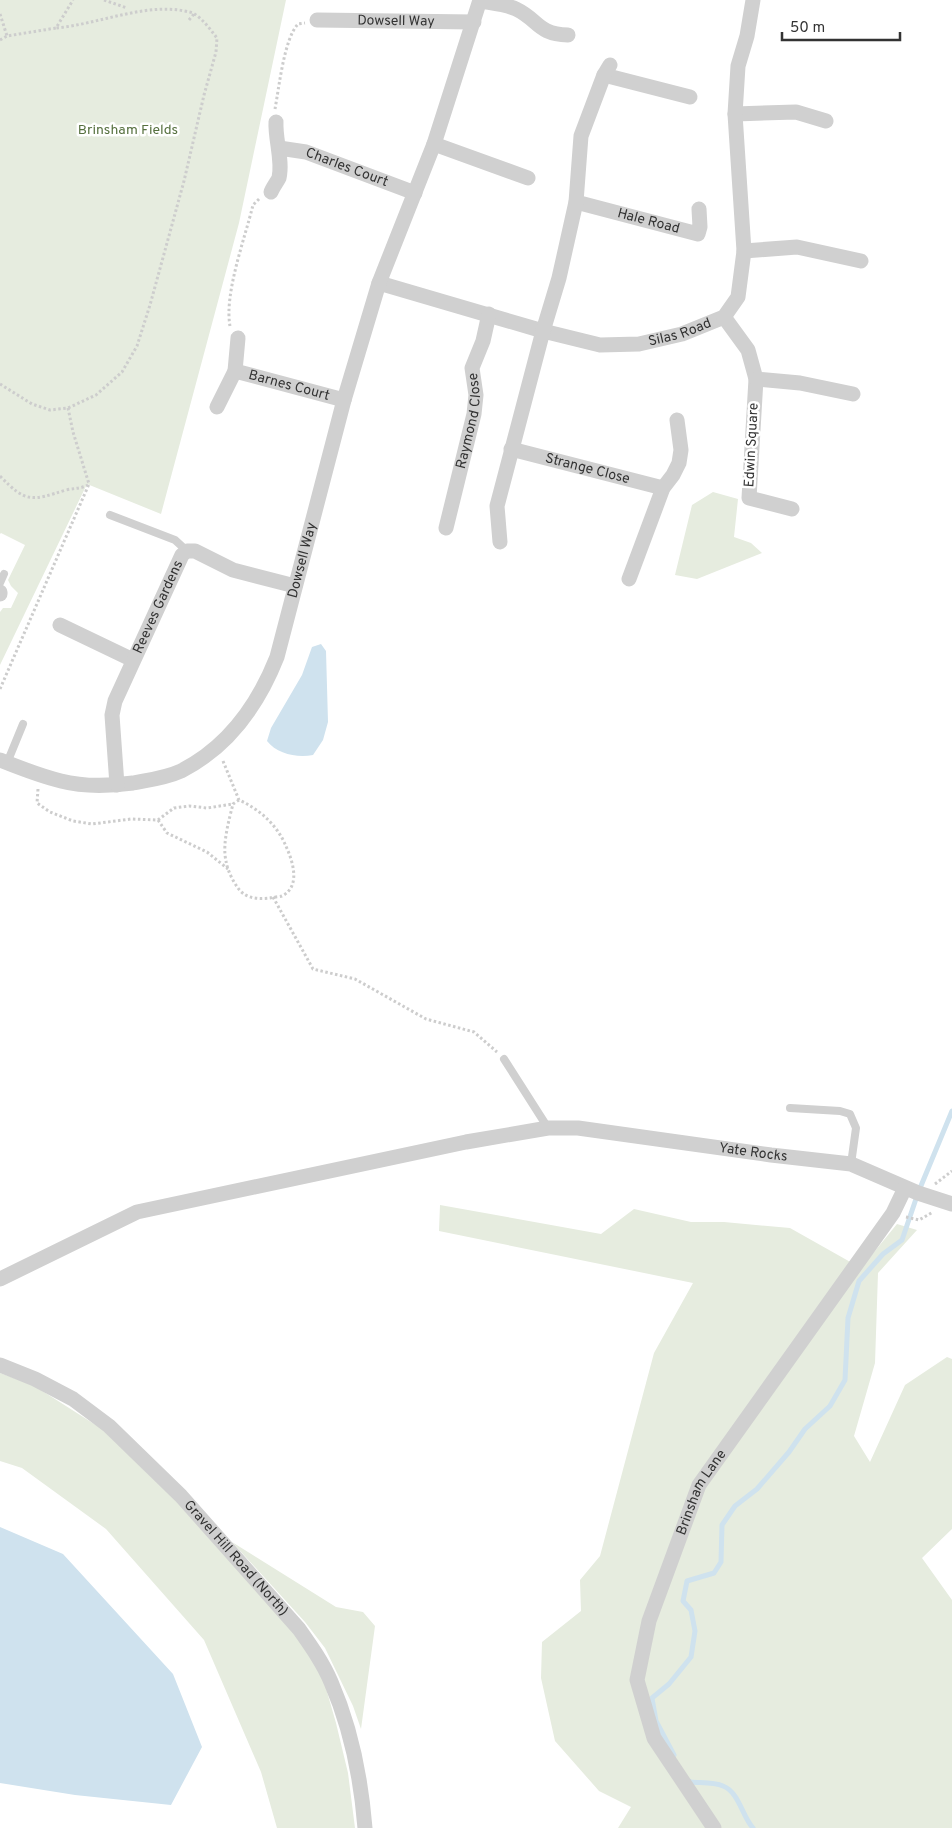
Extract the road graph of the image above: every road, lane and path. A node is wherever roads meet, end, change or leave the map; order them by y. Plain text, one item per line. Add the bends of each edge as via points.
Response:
1 (73, 0) edge
2 (104, 0) edge
3 (480, 0) edge
4 (753, 0) edge
5 (178, 5) dead end
6 (136, 7) dead end
7 (129, 8) junction
8 (0, 14) edge
9 (194, 14) junction
10 (189, 20) dead end
11 (317, 20) joint
12 (474, 22) junction
13 (56, 28) junction
14 (568, 35) dead end
15 (7, 36) junction
16 (0, 40) edge
17 (690, 98) dead end
18 (735, 114) junction
19 (826, 121) dead end
20 (276, 122) joint
21 (434, 144) junction
22 (279, 148) junction
23 (528, 178) dead end
24 (271, 192) joint
25 (415, 193) junction
26 (576, 202) junction
27 (699, 208) dead end
28 (744, 251) junction
29 (861, 261) dead end
30 (379, 283) junction
31 (489, 314) junction
32 (724, 317) junction
33 (543, 331) junction
34 (238, 338) joint
35 (235, 371) junction
36 (756, 379) junction
37 (0, 384) edge
38 (853, 394) dead end
39 (344, 400) junction
40 (217, 407) dead end
41 (68, 408) junction
42 (677, 420) dead end
43 (511, 449) junction
44 (0, 476) edge
45 (89, 484) junction
46 (663, 488) junction
47 (792, 508) dead end
48 (110, 516) dead end
49 (446, 528) dead end
50 (500, 542) dead end
51 (187, 551) junction
52 (4, 574) dead end
53 (629, 579) dead end
54 (0, 583) edge
55 (294, 586) junction
56 (60, 625) dead end
57 (133, 660) junction
58 (0, 689) edge
59 (23, 724) dead end
60 (221, 743) junction
61 (3, 761) edge
62 (39, 774) junction
63 (117, 785) junction
64 (239, 800) junction
65 (233, 804) junction
66 (158, 820) junction
67 (229, 870) junction
68 (273, 897) junction
69 (504, 1059) joint
70 (790, 1108) dead end
71 (548, 1128) junction
72 (851, 1164) junction
73 (905, 1188) junction
74 (952, 1204) edge
75 (0, 1279) edge
76 (0, 1364) edge
77 (365, 1828) edge
78 (714, 1828) edge

1 - 13 path
2 - 7 path
3 - 12 street, Dowsell Way
3 - 14 street, Dowsell Way via 515,9 540,28
4 - 18 street, Silas Road via 738,66
5 - 9 path
6 - 7 path
7 - 13 path via 73,26
8 - 15 path
9 - 10 path
9 - 41 path via 217,38 216,52 184,181 137,346 122,372 96,395
11 - 12 street, Dowsell Way
11 - 20 path via 298,24 291,36 273,116
12 - 21 street, Dowsell Way
13 - 15 path
15 - 16 path
17 - 26 street via 607,70 581,136
18 - 19 street via 796,112
18 - 28 street, Silas Road
20 - 22 street
21 - 23 street
21 - 25 street, Dowsell Way
22 - 24 street via 279,178
22 - 25 street, Charles Court via 306,152
24 - 34 path via 262,194 253,206 231,290 228,313 231,332
25 - 30 street, Dowsell Way
26 - 27 street, Hale Road via 698,234
26 - 33 street
28 - 29 street via 797,247
28 - 32 street, Silas Road via 738,297
30 - 31 street, Silas Road
30 - 39 street, Dowsell Way
31 - 33 street, Silas Road
31 - 49 street, Raymond Close via 472,368 476,395 474,414
32 - 33 street, Silas Road via 682,334 639,344 600,345
32 - 36 street, Edwin Square via 748,350
33 - 43 street
34 - 35 street, Barnes Court
35 - 39 street, Barnes Court
35 - 40 street, Barnes Court
36 - 38 street via 800,383
36 - 47 street, Edwin Square via 749,498
37 - 41 path via 32,404 50,410
39 - 55 street, Dowsell Way
41 - 45 path
42 - 46 street via 681,450 679,463
43 - 46 street, Strange Close
43 - 50 street via 497,506
44 - 45 path via 14,491 28,498 42,498
45 - 58 path
46 - 53 street
48 - 51 lane via 175,540
51 - 55 street, Reeves Gardens via 195,551 233,570
51 - 57 street, Reeves Gardens via 182,555
52 - 54 lane
55 - 60 street, Dowsell Way via 277,657 266,682 248,711
56 - 57 street, Reeves Gardens
57 - 63 street, Reeves Gardens via 112,715
59 - 61 lane
60 - 63 street, Dowsell Way via 180,771 156,779
60 - 64 path via 224,764
61 - 62 street, Dowsell Way
62 - 63 street, Dowsell Way via 89,785
62 - 66 path via 37,803 73,821 92,824
64 - 65 path
64 - 68 path via 269,821 282,837 292,859 295,875 290,888 282,896
65 - 66 path via 174,808
65 - 67 path via 225,860
66 - 67 path via 167,833 201,848
67 - 68 path via 245,895 263,899
68 - 69 path via 313,969 355,979 426,1019 474,1032
69 - 71 lane
70 - 72 lane via 850,1114 856,1128
71 - 72 street, Yate Rocks via 578,1128 771,1156
71 - 75 street, Yate Rocks via 466,1142 137,1212
72 - 73 street, Yate Rocks
73 - 74 street, Yate Rocks
73 - 78 street, Brinsham Lane via 894,1213 699,1485 649,1621 637,1680 654,1738
76 - 77 street, Gravel Hill Road (North) via 73,1399 109,1426 181,1496 299,1629 331,1681 343,1712 355,1758

